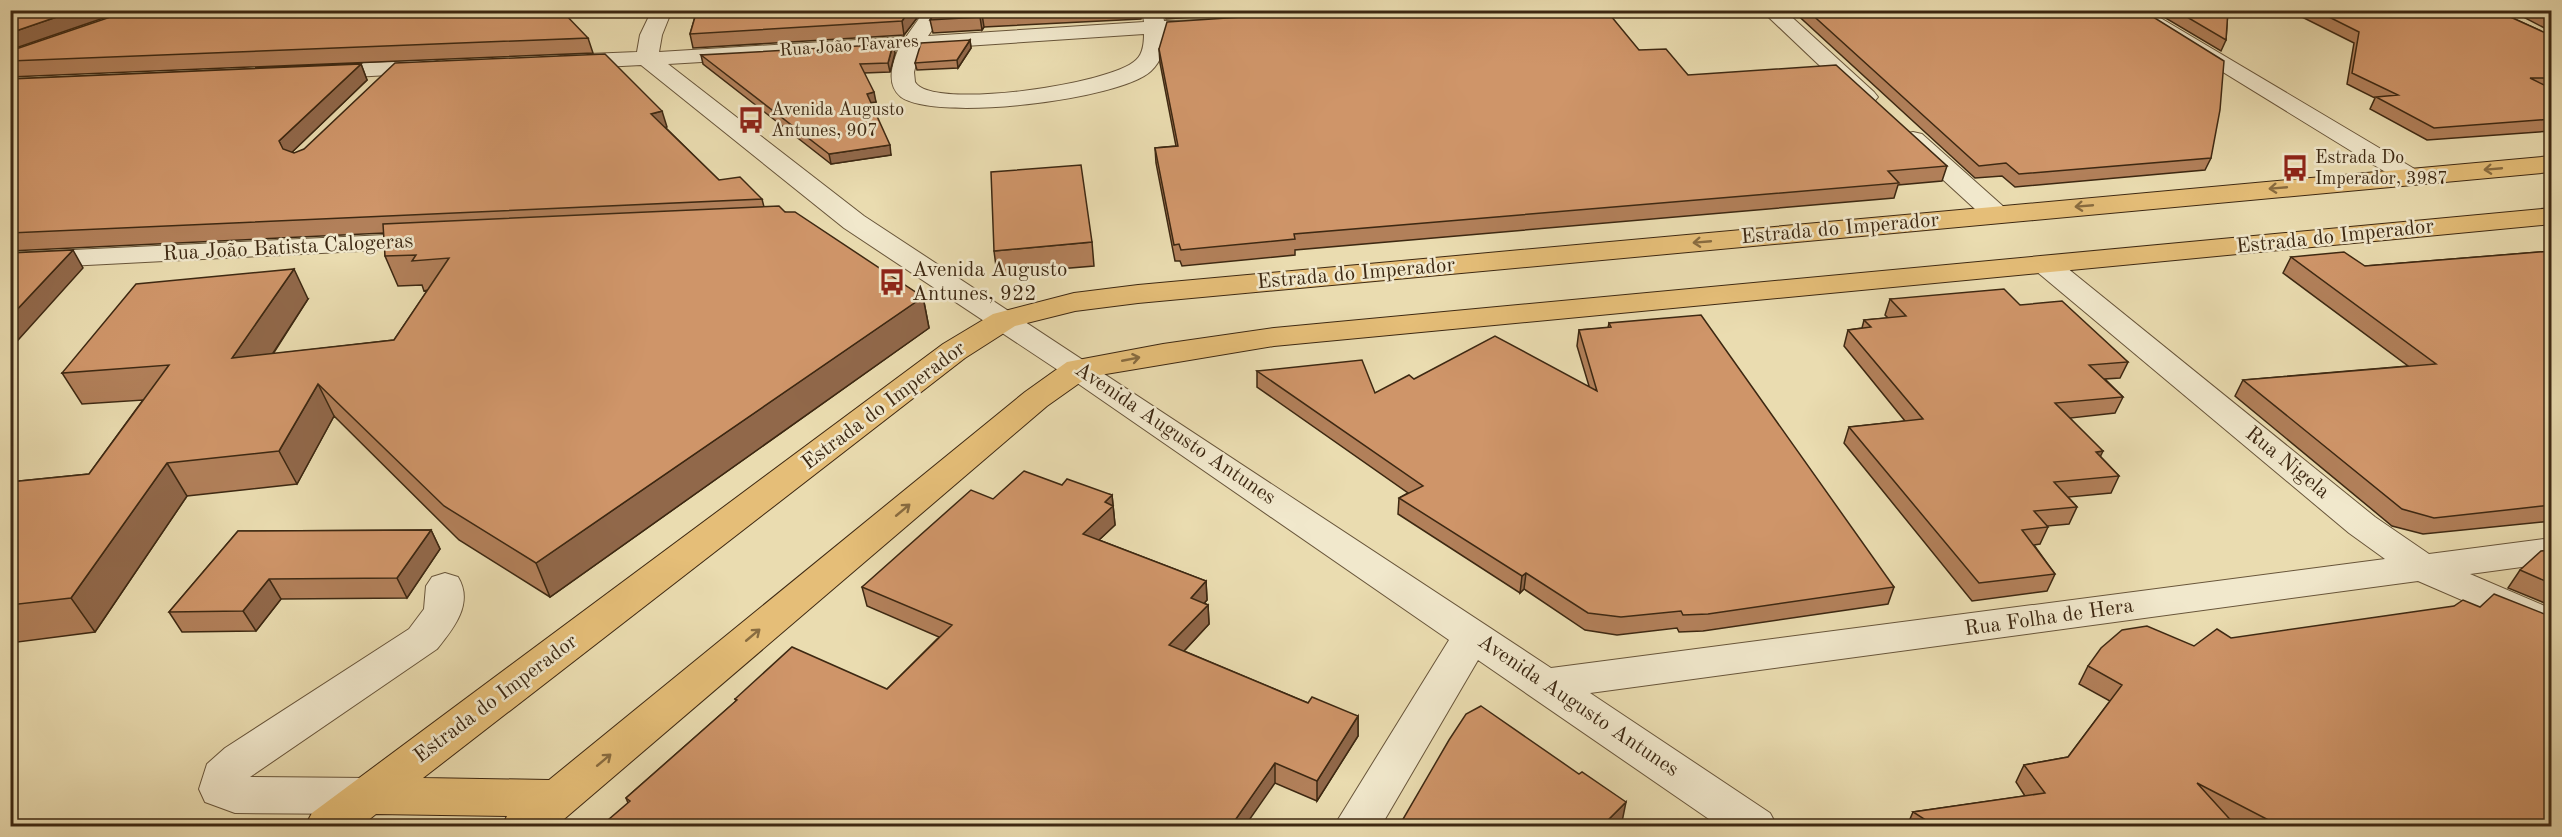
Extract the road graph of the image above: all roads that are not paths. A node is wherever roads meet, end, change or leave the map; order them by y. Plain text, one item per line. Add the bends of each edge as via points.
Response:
1 (662, 10) edge
2 (936, 10) edge
3 (1771, 10) edge
4 (2132, 10) edge
5 (1154, 19) edge
6 (1233, 23) edge
7 (911, 42) junction
8 (647, 59) junction
9 (543, 63) edge
10 (451, 66) edge
11 (394, 69) junction
12 (301, 72) edge
13 (369, 94) edge
14 (2552, 164) edge
15 (2409, 176) junction
16 (1996, 214) junction
17 (2552, 216) edge
18 (854, 222) junction
19 (818, 224) edge
20 (448, 240) edge
21 (10, 261) edge
22 (2046, 265) junction
23 (1004, 320) junction
24 (1078, 369) junction
25 (2552, 550) edge
26 (2423, 568) junction
27 (445, 586) dead end
28 (2552, 625) edge
29 (1472, 634) junction
30 (1546, 684) junction
31 (368, 796) junction
32 (559, 798) junction
33 (328, 826) edge
34 (525, 826) edge
35 (1357, 826) edge
36 (1754, 826) edge

1 - 8 street via 651,35
2 - 7 street
3 - 16 street
4 - 15 street
5 - 6 street, Rua João Tavares
5 - 7 street, Rua João Tavares
5 - 7 street via 1156,41 1145,66 1116,79 1067,92 960,101 917,96 908,90 903,78
7 - 8 street, Rua João Tavares
8 - 9 street, Rua João Tavares
8 - 18 street, Avenida Augusto Antunes
10 - 11 street
11 - 12 street
11 - 13 street
14 -> 15 main road, Estrada do Imperador
15 -> 16 main road, Estrada do Imperador
16 -> 23 main road, Estrada do Imperador via 1138,294 1074,302
17 - 22 main road, Estrada do Imperador
18 - 19 street
18 - 23 street, Avenida Augusto Antunes
20 - 21 street, Rua João Batista Calogeras
24 -> 22 main road, Estrada do Imperador via 1274,337
22 - 26 street, Rua Nigela via 2362,525
23 - 24 street, Avenida Augusto Antunes
23 - 31 main road, Estrada do Imperador via 954,351
24 - 29 street, Avenida Augusto Antunes
32 -> 24 main road, Estrada do Imperador via 1036,399
25 - 26 street, Rua Folha de Hera
26 - 28 street, Rua Nigela
26 - 30 street, Rua Folha de Hera
27 - 31 street via 448,601 423,639 240,760 223,776 221,789 235,795
29 - 30 street, Avenida Augusto Antunes
29 - 35 street
30 - 36 street, Avenida Augusto Antunes
31 - 32 main road
31 - 33 main road, Estrada do Imperador
32 - 34 main road, Estrada do Imperador

